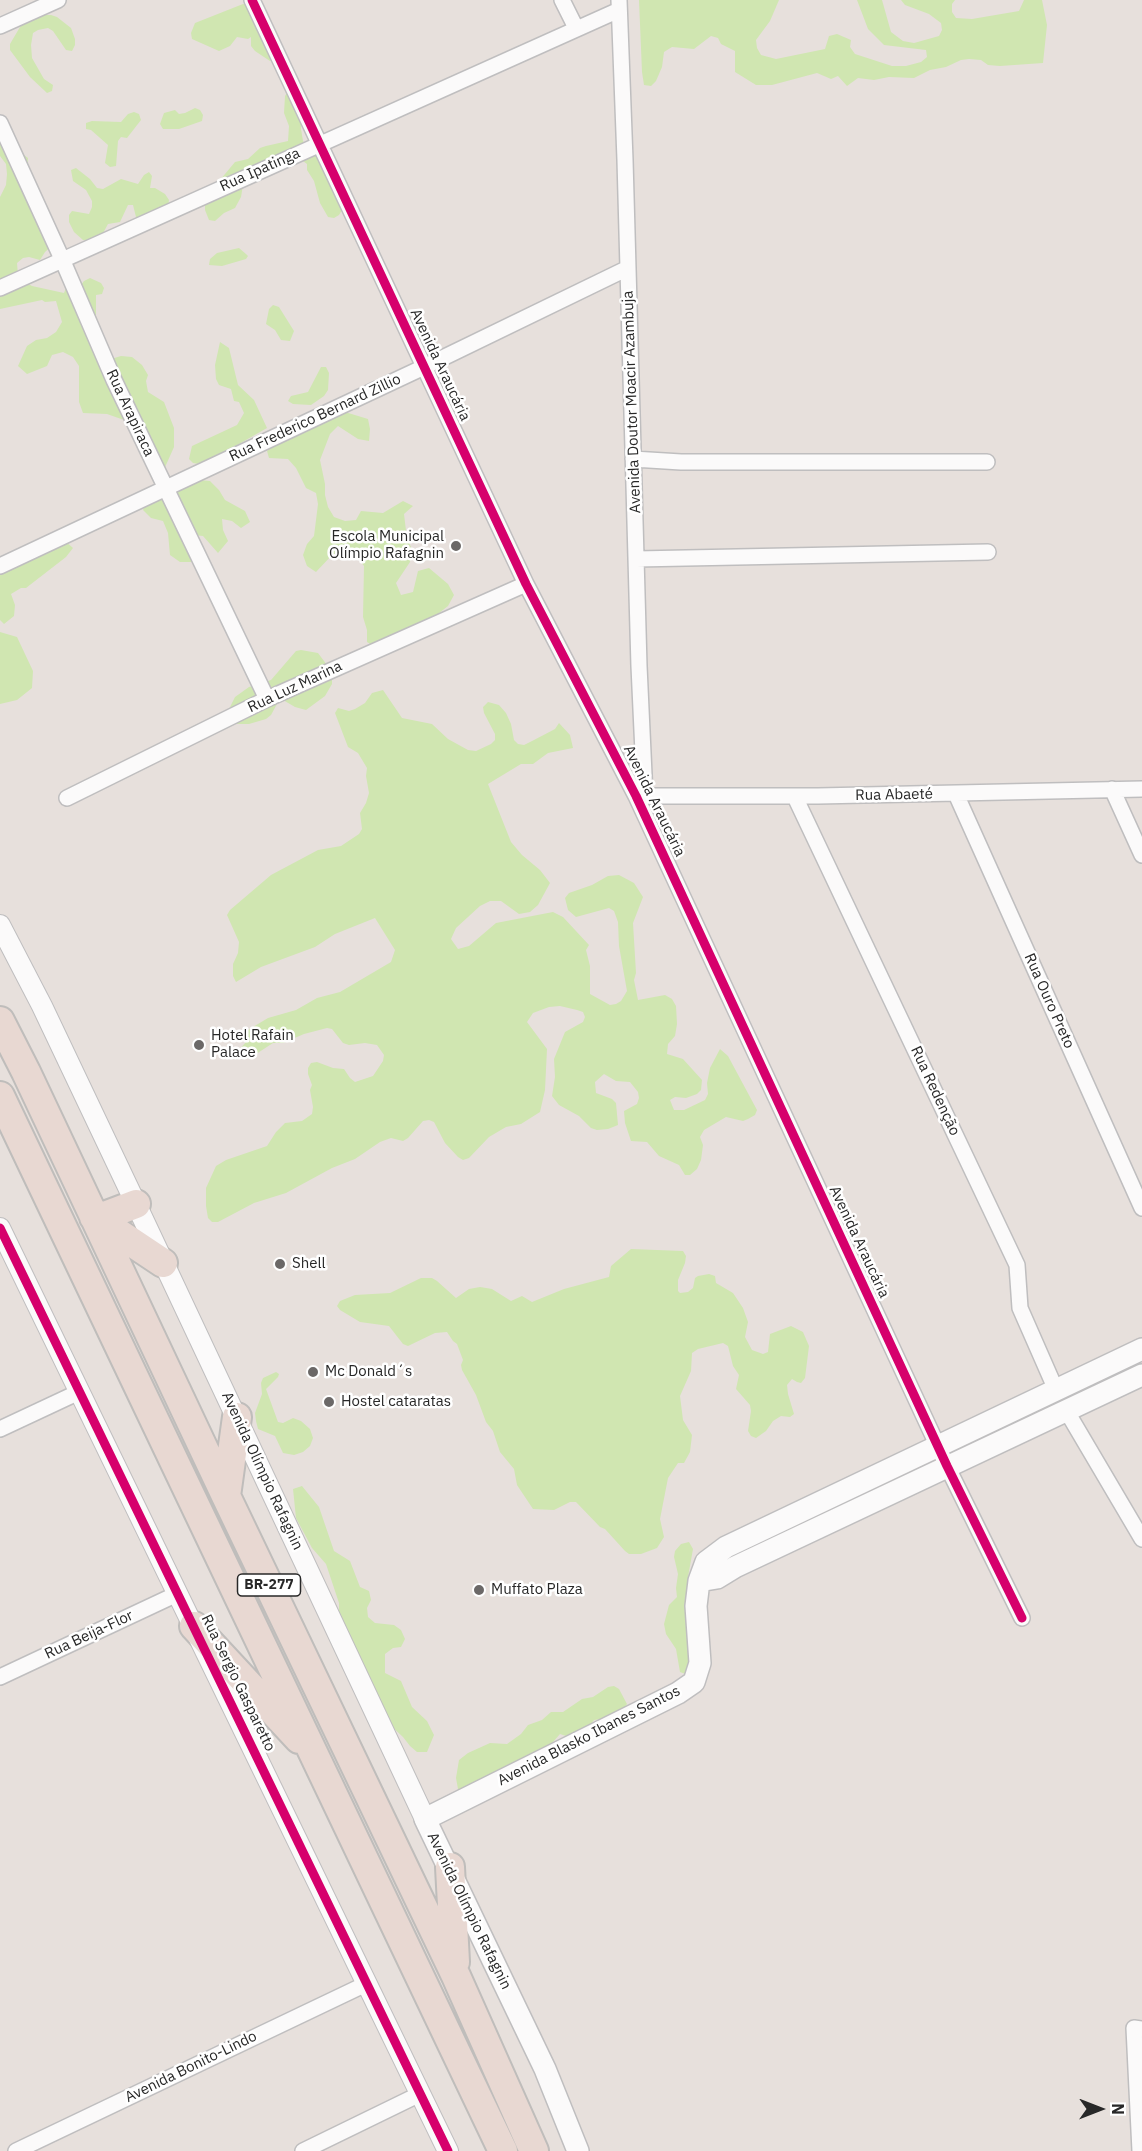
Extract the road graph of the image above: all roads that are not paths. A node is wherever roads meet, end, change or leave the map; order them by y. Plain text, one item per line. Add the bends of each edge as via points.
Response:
1 (58, 0) edge
2 (252, 0) edge
3 (562, 0) edge
4 (619, 5) edge
5 (0, 26) edge
6 (576, 28) junction
7 (0, 123) edge
8 (319, 143) junction
9 (62, 259) junction
10 (628, 268) junction
11 (0, 288) edge
12 (424, 367) junction
13 (633, 459) junction
14 (987, 462) dead end
15 (166, 488) junction
16 (988, 552) dead end
17 (636, 559) junction
18 (0, 566) edge
19 (526, 584) junction
20 (267, 699) junction
21 (1112, 789) junction
22 (1142, 789) edge
23 (956, 794) junction
24 (641, 796) junction
25 (795, 796) junction
26 (67, 798) dead end
27 (1142, 855) edge
28 (0, 925) edge
29 (0, 1021) edge
30 (0, 1096) edge
31 (136, 1204) junction
32 (1142, 1208) edge
33 (93, 1217) junction
34 (0, 1228) edge
35 (164, 1263) junction
36 (1142, 1349) edge
37 (1142, 1375) edge
38 (1087, 1376) junction
39 (1056, 1390) junction
40 (79, 1392) junction
41 (1097, 1397) junction
42 (1066, 1410) junction
43 (237, 1417) junction
44 (0, 1429) edge
45 (938, 1446) junction
46 (947, 1466) junction
47 (226, 1496) junction
48 (1142, 1539) edge
49 (699, 1581) junction
50 (177, 1594) junction
51 (1022, 1618) dead end
52 (194, 1626) junction
53 (0, 1677) edge
54 (318, 1759) junction
55 (425, 1819) junction
56 (450, 1867) junction
57 (456, 1976) junction
58 (366, 1984) junction
59 (1142, 2029) edge
60 (420, 2094) junction
61 (16, 2151) edge
62 (303, 2151) edge
63 (448, 2151) edge
64 (503, 2151) edge
65 (534, 2151) edge
66 (578, 2151) edge
67 (1140, 2151) edge

1 - 5 street
2 - 8 street, Avenida Araucária
3 - 6 street
4 - 6 street, Rua Ipatinga
4 - 10 street, Avenida Doutor Moacir Azambuja
6 - 8 street, Rua Ipatinga
7 - 9 street, Rua Arapiraca
8 - 9 street, Rua Ipatinga
8 - 12 street, Avenida Araucária
9 - 11 street, Rua Ipatinga
9 - 15 street, Rua Arapiraca
10 - 12 street, Rua Frederico Bernard Zillio
10 - 13 street, Avenida Doutor Moacir Azambuja
12 - 15 street, Rua Frederico Bernard Zillio
12 - 19 street, Avenida Araucária
13 - 14 street
13 - 17 street, Avenida Doutor Moacir Azambuja
15 - 18 street, Rua Frederico Bernard Zillio
15 - 20 street, Rua Arapiraca
16 - 17 street
17 - 24 street, Avenida Doutor Moacir Azambuja
19 - 20 street, Rua Luz Marina
19 - 24 street, Avenida Araucária
20 - 26 street, Rua Luz Marina
21 - 22 street, Rua Abaeté
21 - 23 street, Rua Abaeté
21 - 27 street
23 - 25 street, Rua Abaeté
23 - 32 street, Rua Ouro Preto
24 - 25 street, Rua Abaeté
24 - 45 street, Avenida Araucária
25 - 39 street, Rua Redenção via 1017,1265 1020,1308
28 - 31 street, Avenida Olímpio Rafagnin
29 - 33 highway, BR-277
30 - 54 highway, BR-277
31 - 33 highway
31 - 35 street, Avenida Olímpio Rafagnin
33 - 35 highway
33 - 47 highway, BR-277
34 - 40 street, Rua Sergio Gasparetto
35 - 43 street, Avenida Olímpio Rafagnin
36 - 38 main road
37 - 41 main road
38 - 39 main road
38 - 41 main road
39 - 45 main road
40 - 44 street
40 - 50 street, Rua Sergio Gasparetto
41 - 42 main road
42 - 46 main road
42 - 48 street
43 - 47 highway
43 - 55 street, Avenida Olímpio Rafagnin
45 - 46 street, Avenida Araucária
45 - 49 main road via 726,1547 706,1562
46 - 49 main road via 717,1578
46 - 51 street, Avenida Araucária
47 - 57 highway, BR-277
49 - 55 main road, Avenida Blasko Ibanes Santos via 696,1606 700,1663 694,1682
50 - 52 street, Rua Sergio Gasparetto
50 - 53 street, Rua Beija-Flor
52 - 54 highway
52 - 58 street, Rua Sergio Gasparetto
54 - 64 highway, BR-277
55 - 56 main road, Avenida Olímpio Rafagnin
56 - 57 highway
56 - 66 main road, Avenida Olímpio Rafagnin via 546,2069
57 - 65 highway, BR-277
58 - 60 street, Rua Sergio Gasparetto
58 - 61 street, Avenida Bonito-Lindo
59 - 67 street via 1134,2028
60 - 62 street
60 - 63 street, Rua Sergio Gasparetto

